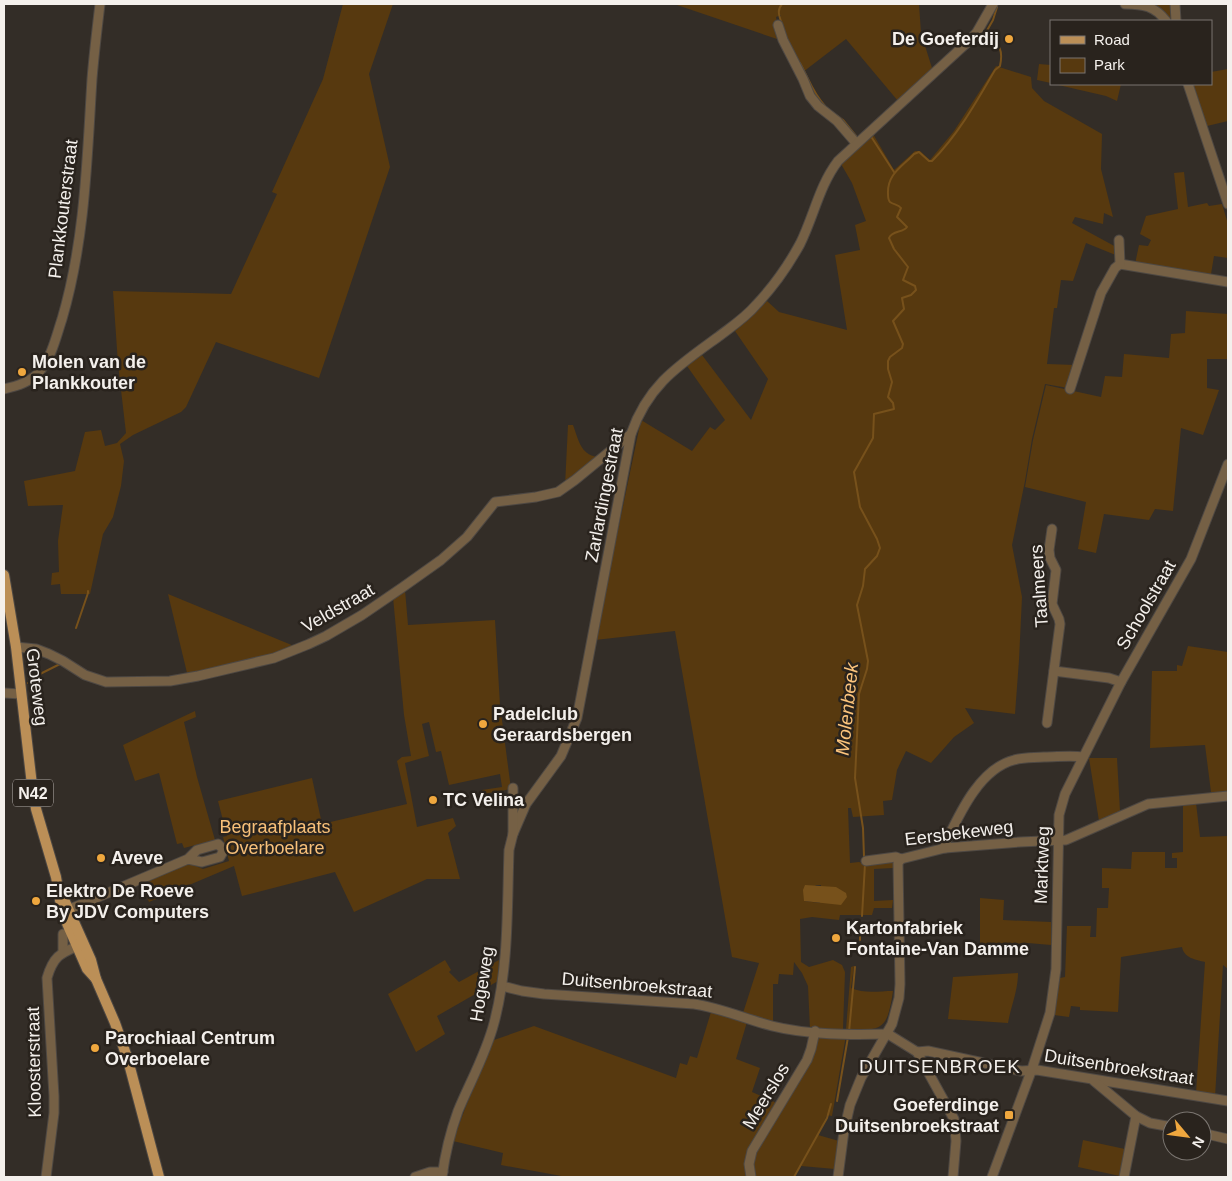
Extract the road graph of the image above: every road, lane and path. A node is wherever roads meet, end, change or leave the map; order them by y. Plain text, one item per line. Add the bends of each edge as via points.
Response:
1 (100, 4) edge
2 (993, 4) edge
3 (1125, 4) edge
4 (1175, 4) edge
5 (1149, 5) edge
6 (988, 8) edge
7 (1165, 20) edge
8 (1176, 20) edge
9 (778, 25) dead end
10 (1188, 85) edge
11 (856, 143) junction
12 (1228, 204) edge
13 (1119, 240) dead end
14 (1120, 264) junction
15 (1228, 282) edge
16 (1070, 389) dead end
17 (4, 390) edge
18 (631, 434) junction
19 (1228, 464) edge
20 (1052, 529) dead end
21 (4, 575) edge
22 (16, 647) junction
23 (1054, 671) junction
24 (1121, 682) junction
25 (4, 693) edge
26 (21, 694) junction
27 (1046, 723) dead end
28 (1083, 757) junction
29 (513, 788) dead end
30 (1228, 796) edge
31 (513, 834) junction
32 (1058, 840) junction
33 (945, 848) junction
34 (188, 859) dead end
35 (901, 859) junction
36 (866, 861) dead end
37 (66, 910) junction
38 (63, 934) dead end
39 (80, 945) junction
40 (63, 952) junction
41 (502, 986) junction
42 (814, 1032) junction
43 (888, 1034) junction
44 (917, 1052) junction
45 (1032, 1069) junction
46 (1091, 1079) junction
47 (1228, 1101) edge
48 (1136, 1116) junction
49 (1162, 1125) edge
50 (1212, 1135) edge
51 (1228, 1139) edge
52 (442, 1174) edge
53 (46, 1177) edge
54 (159, 1177) edge
55 (415, 1177) edge
56 (751, 1177) edge
57 (838, 1177) edge
58 (953, 1177) edge
59 (992, 1177) edge
60 (1124, 1177) edge

1 - 17 street, Plankkouterstraat via 83,210 72,283 46,362 29,381
2 - 6 street, Zarlardingestraat
3 - 5 street
4 - 8 street
5 - 7 street
6 - 11 street, Zarlardingestraat via 970,40
9 - 11 street via 782,40 810,96
10 - 12 street
11 - 18 street, Zarlardingestraat via 829,173 800,242 777,279 755,307 686,360 656,388 643,405
13 - 14 street
14 - 15 street
14 - 16 street via 1100,293
18 - 22 street, Veldstraat via 558,492 495,502 462,542 404,587 355,619 292,652 170,681 106,682 85,675 36,649
18 - 31 street, Zarlardingestraat via 577,718 561,756 526,804
19 - 24 street, Schoolstraat via 1191,559
20 - 23 street, Taalmeers via 1049,550 1056,570 1052,604 1060,624
21 - 22 main road, Groteweg / N42
22 - 26 main road, Groteweg / N42
23 - 24 street
23 - 27 street, Taalmeers
24 - 28 street, Schoolstraat
25 - 26 street
26 - 37 main road, Groteweg / N42 via 36,809
28 - 32 street, Marktweg via 1061,804
28 - 33 street via 1025,758 998,768 970,797
29 - 31 street, Hogeweg
30 - 32 street, Eersbekeweg via 1148,804 1066,840
31 - 41 street, Hogeweg via 509,850
32 - 33 street, Eersbekeweg
32 - 45 street, Marktweg via 1054,991
33 - 35 street, Eersbekeweg
34 - 37 street
35 - 36 street, Eersbekeweg
35 - 43 street via 898,864 900,984
37 - 39 main road, Groteweg / N42
38 - 40 street
39 - 40 street
39 - 54 main road, Groteweg / N42 via 91,960 128,1060
40 - 53 street, Kloosterstraat via 54,960 48,978 54,1113
41 - 42 street, Duitsenbroekstraat via 544,994 710,1006 770,1025
41 - 52 street, Hogeweg via 489,1041 455,1120
42 - 43 street, Duitsenbroekstraat
42 - 56 street, Meerslos via 807,1060 752,1151
43 - 44 street
43 - 57 street via 850,1105
44 - 45 street, Duitsenbroekstraat via 928,1051 1022,1071
44 - 58 street via 954,1118
45 - 46 street, Duitsenbroekstraat
45 - 59 street, Marktweg
46 - 47 street, Duitsenbroekstraat
46 - 48 street
48 - 49 street
48 - 60 street
50 - 51 street
52 - 55 street via 430,1172

